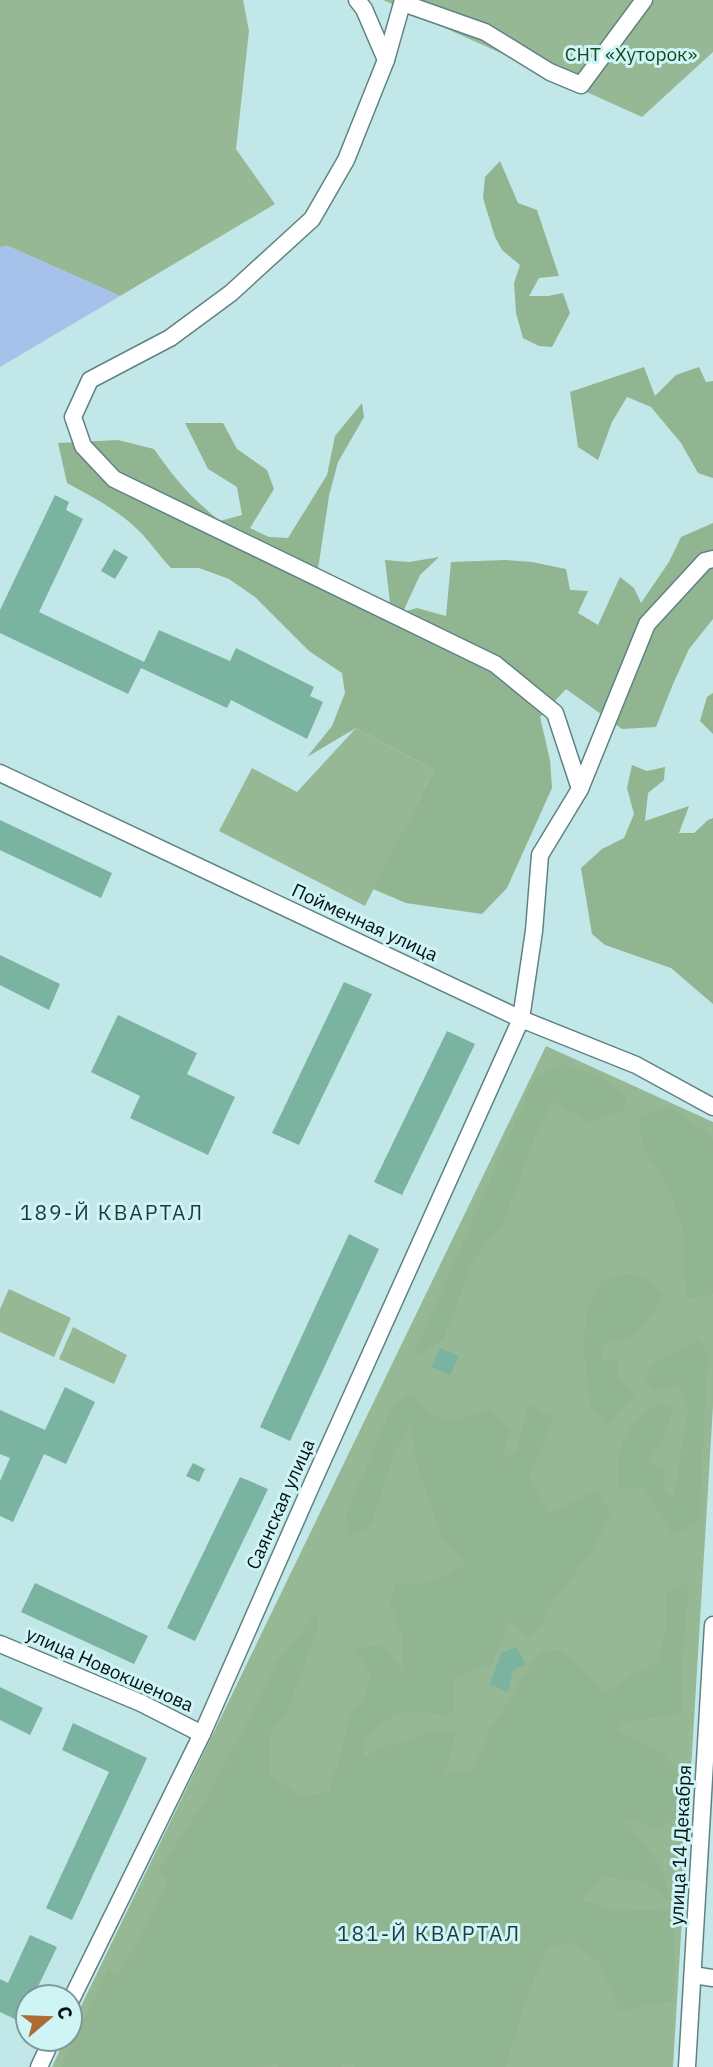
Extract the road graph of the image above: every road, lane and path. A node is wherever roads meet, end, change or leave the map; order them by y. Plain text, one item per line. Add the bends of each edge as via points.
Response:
1 (357, 0) edge
2 (644, 0) edge
3 (403, 1) edge
4 (386, 60) junction
5 (713, 559) edge
6 (0, 772) edge
7 (580, 789) junction
8 (521, 1019) junction
9 (713, 1107) edge
10 (713, 1625) edge
11 (0, 1644) edge
12 (202, 1734) junction
13 (706, 1862) edge
14 (693, 1975) junction
15 (713, 1978) edge
16 (79, 1983) edge
17 (687, 2067) edge

1 - 4 street
2 - 3 street via 582,85 550,72 485,32
3 - 4 street
4 - 7 street via 346,160 312,219 231,293 170,338 90,380 73,417 83,446 114,480 495,664 555,713
5 - 7 street, Саянская улица via 705,561 647,624
6 - 8 street, Пойменная улица
7 - 8 street, Саянская улица via 540,855
8 - 9 street, Пойменная улица via 636,1065
8 - 12 street, Саянская улица
10 - 13 street, улица 14 Декабря
11 - 12 street, улица Новокшенова
12 - 16 street, Саянская улица
13 - 14 street, улица 14 Декабря
14 - 15 street
14 - 17 street, улица 14 Декабря

